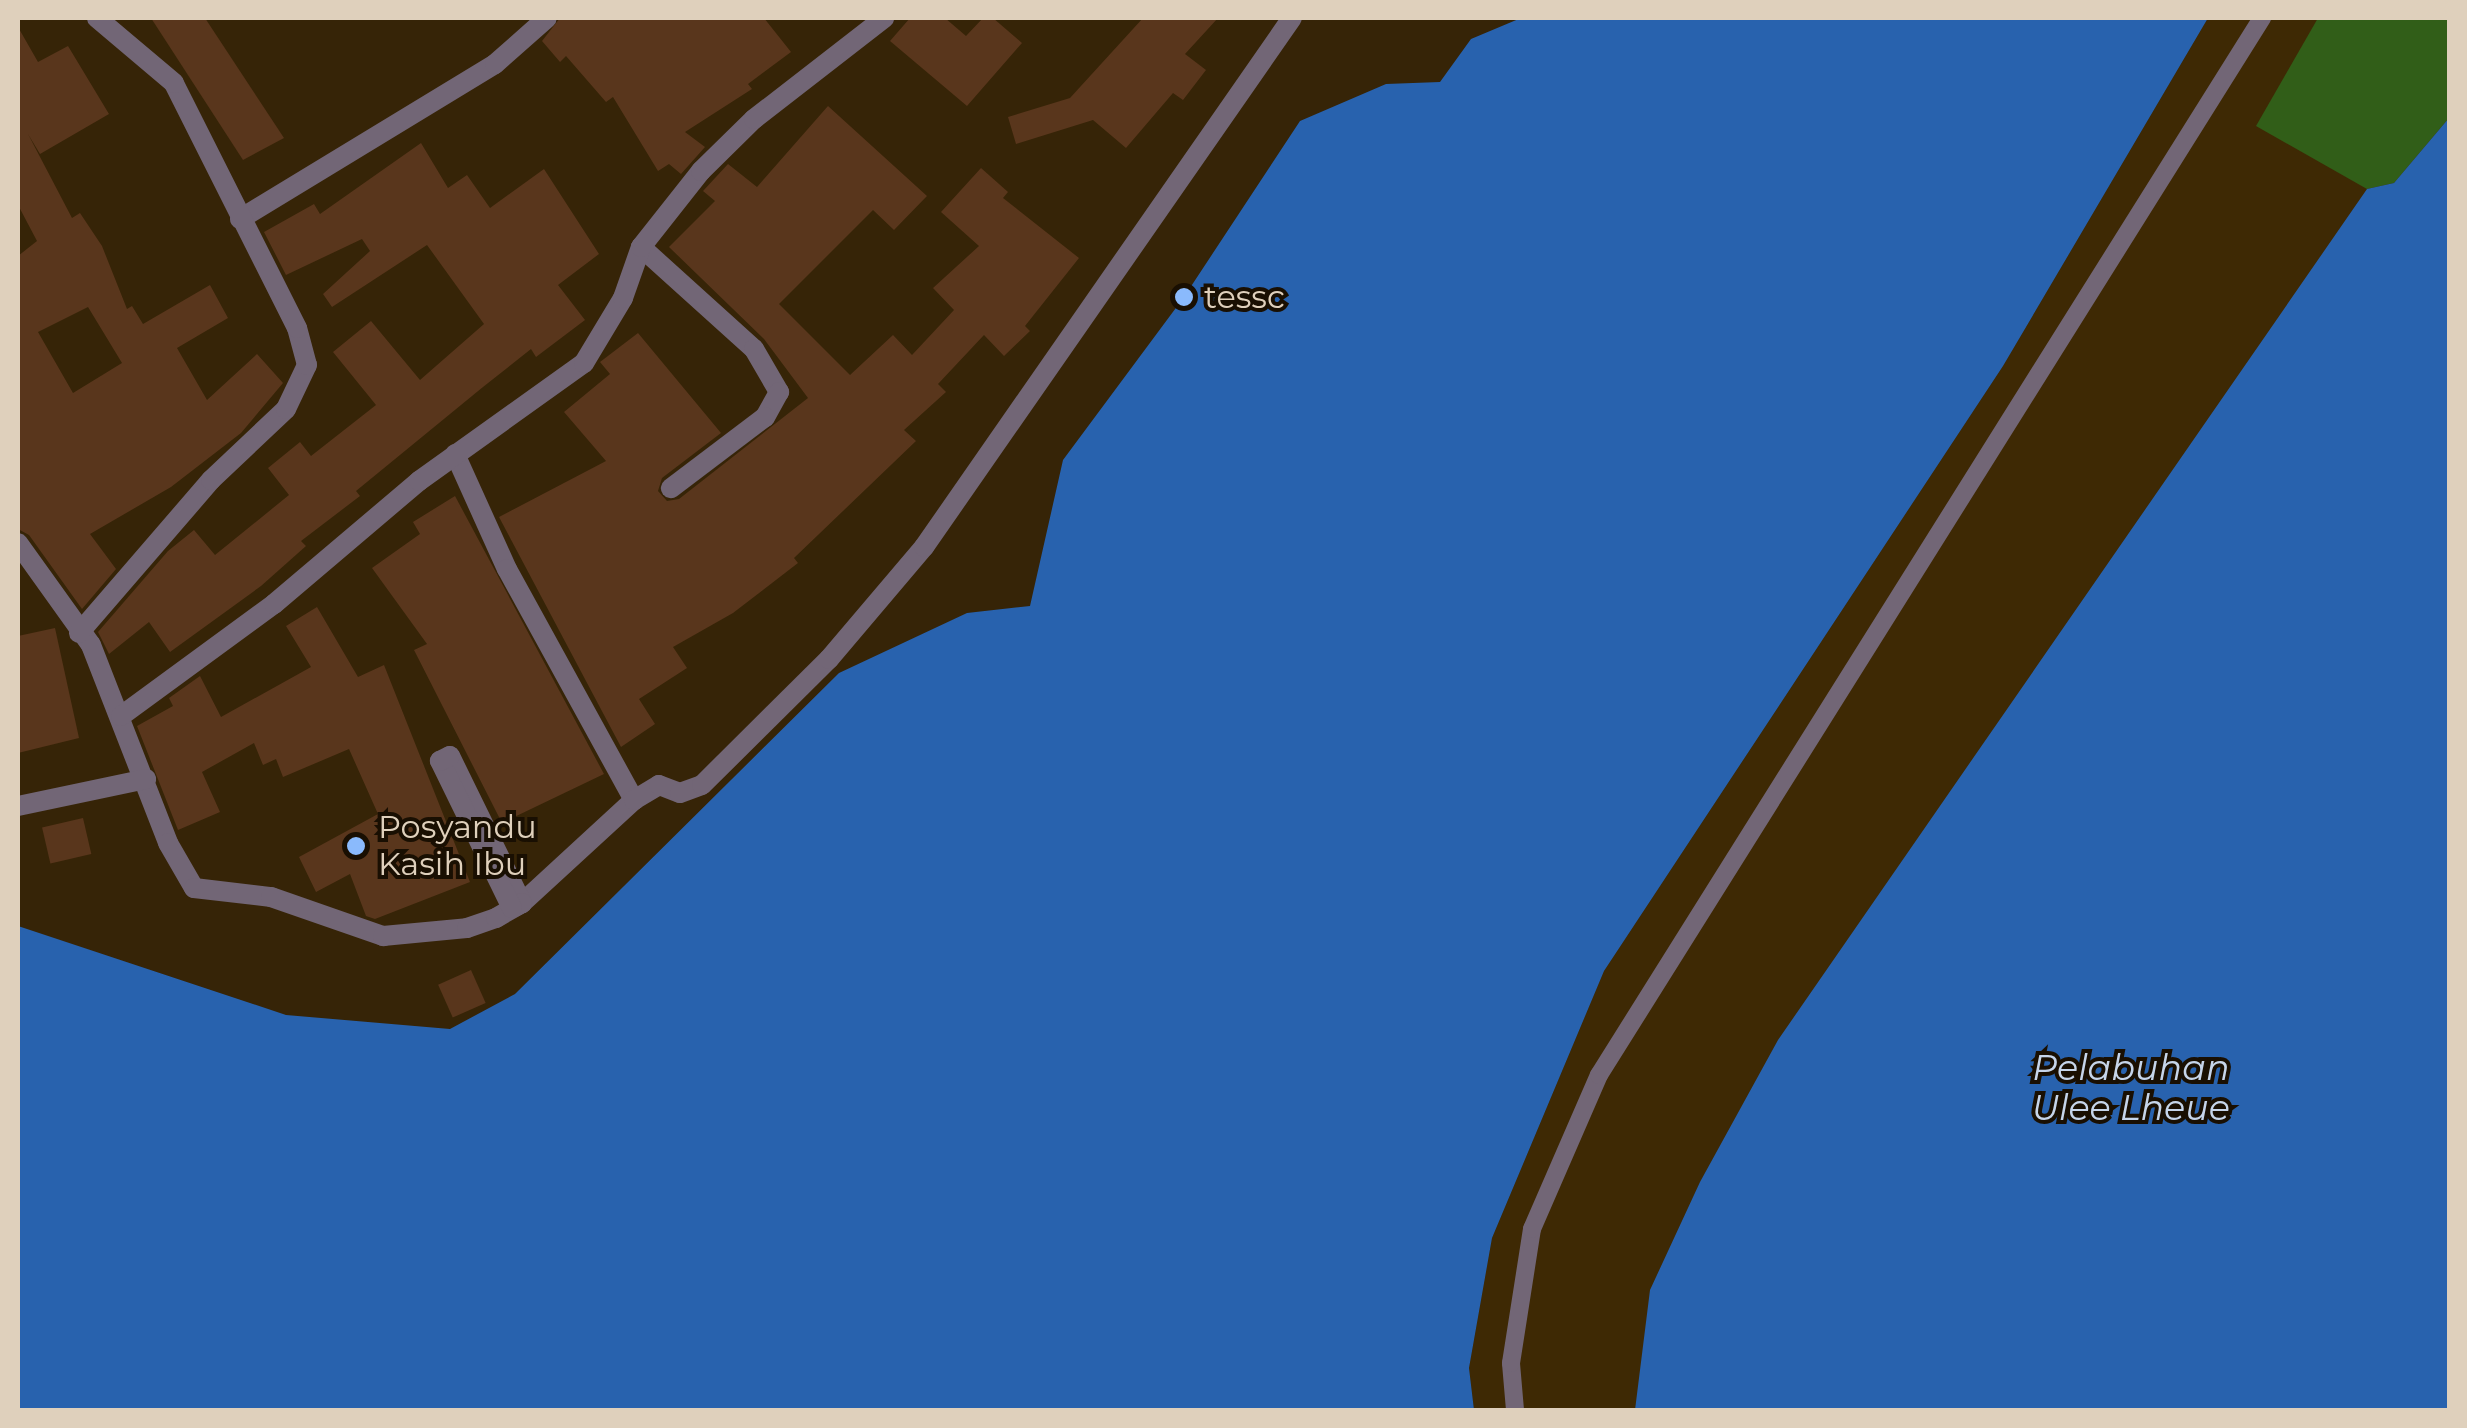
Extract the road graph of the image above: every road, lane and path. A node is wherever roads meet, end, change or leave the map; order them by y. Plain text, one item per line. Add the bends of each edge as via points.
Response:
1 (97, 18) edge
2 (547, 18) edge
3 (884, 18) edge
4 (1292, 18) edge
5 (2262, 18) edge
6 (240, 219) junction
7 (641, 247) junction
8 (455, 454) junction
9 (671, 488) dead end
10 (21, 555) edge
11 (79, 633) junction
12 (121, 716) junction
13 (146, 779) junction
14 (634, 800) junction
15 (18, 806) edge
16 (522, 903) junction
17 (1515, 1410) edge

1 - 6 street via 139,46 174,83
2 - 6 street via 495,64
3 - 7 street via 724,146
4 - 14 street via 912,561 829,659 713,776 686,793 659,785
5 - 17 lane via 1598,1075 1532,1229 1510,1363
6 - 11 street via 300,338 304,381 286,409 212,480
7 - 8 street via 624,298 584,363
7 - 9 street via 754,349 778,392 765,417
8 - 12 street via 274,604
8 - 14 street via 507,569
10 - 11 street
11 - 12 street via 91,645
12 - 13 street
13 - 15 street
13 - 16 street via 168,843 194,888 271,897 383,936 467,928
14 - 16 street
16 - 16 street via 512,908 440,761 450,756

